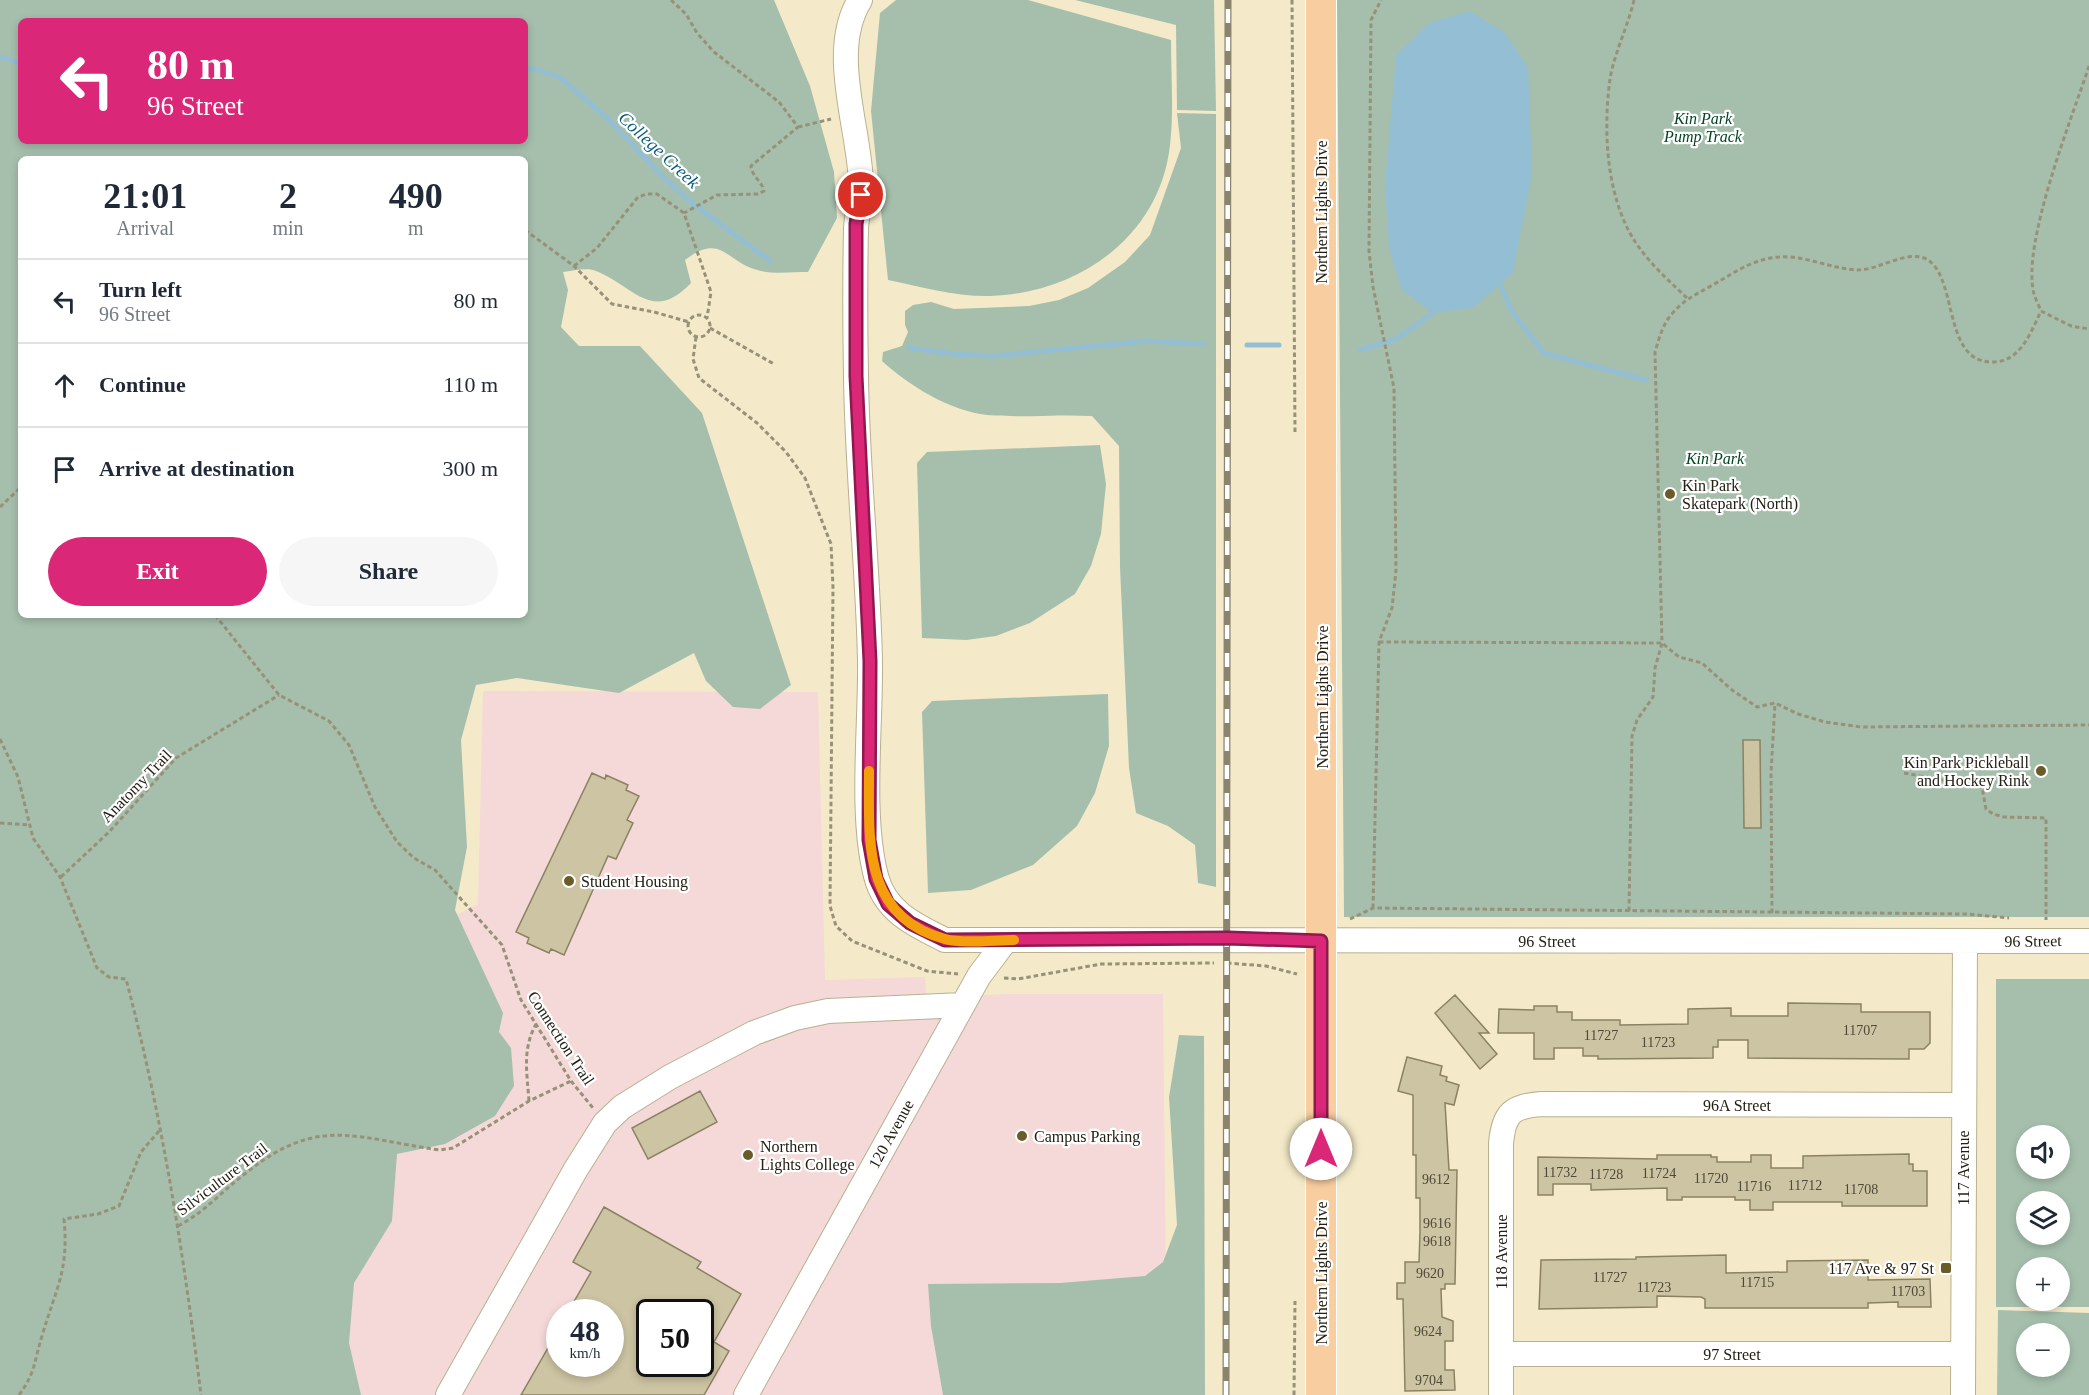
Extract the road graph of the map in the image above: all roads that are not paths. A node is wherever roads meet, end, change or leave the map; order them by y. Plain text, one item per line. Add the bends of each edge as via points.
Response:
1 (860, 0) edge
2 (1321, 0) edge
3 (1332, 932) junction
4 (1006, 940) junction
5 (2089, 940) edge
6 (1965, 942) junction
7 (963, 1005) junction
8 (1964, 1105) junction
9 (1511, 1111) joint
10 (1501, 1354) junction
11 (1963, 1354) junction
12 (448, 1395) edge
13 (746, 1395) edge
14 (1321, 1395) edge
15 (1501, 1395) edge
16 (1964, 1395) edge

1 - 4 street, 96 Street via 849,32 847,58 861,183 856,224 856,376 870,661 869,840 876,879 888,904 910,923 945,940
2 - 3 main road, Northern Lights Drive
3 - 4 street, 96 Street via 1228,938
3 - 6 street, 96 Street
3 - 14 main road, Northern Lights Drive
4 - 7 street, 120 Avenue
5 - 6 street, 96 Street
6 - 8 street, 117 Avenue
7 - 12 street via 828,1011 795,1018 754,1033 622,1107 605,1123 556,1202
7 - 13 street, 120 Avenue
8 - 9 street, 96A Street via 1542,1104
8 - 11 street, 117 Avenue
9 - 10 street, 118 Avenue via 1503,1125 1502,1143
10 - 11 street, 97 Street
10 - 15 street, 118 Avenue
11 - 16 street, 117 Avenue

